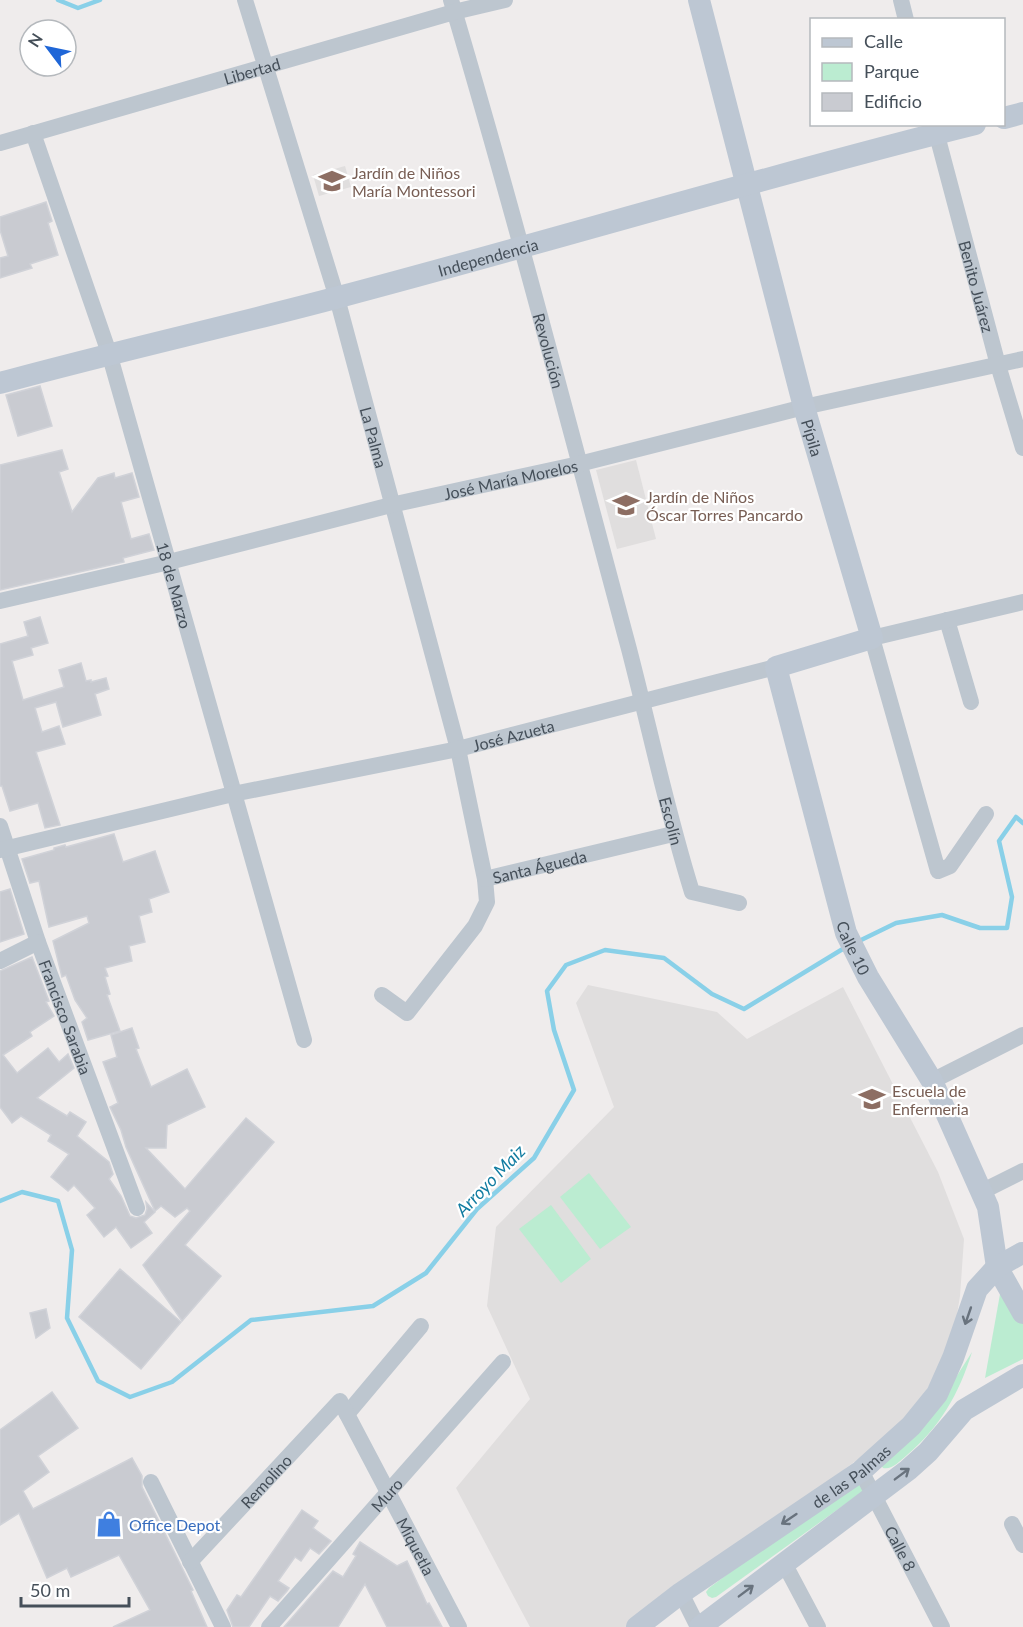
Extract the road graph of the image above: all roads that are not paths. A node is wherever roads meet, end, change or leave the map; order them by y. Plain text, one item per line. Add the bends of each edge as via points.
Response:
1 (245, 0) edge
2 (506, 0) edge
3 (699, 0) edge
4 (901, 0) edge
5 (453, 6) edge
6 (906, 18) edge
7 (265, 66) junction
8 (1023, 113) edge
9 (1005, 117) edge
10 (959, 126) edge
11 (935, 129) edge
12 (33, 133) junction
13 (0, 143) edge
14 (745, 185) junction
15 (522, 247) junction
16 (337, 298) junction
17 (109, 353) junction
18 (1023, 359) edge
19 (998, 365) junction
20 (0, 383) edge
21 (804, 408) junction
22 (1023, 448) edge
23 (579, 464) junction
24 (391, 505) junction
25 (169, 562) junction
26 (0, 601) edge
27 (1023, 602) edge
28 (947, 620) junction
29 (872, 638) junction
30 (776, 667) junction
31 (971, 702) dead end
32 (643, 703) junction
33 (458, 749) junction
34 (232, 794) junction
35 (986, 814) dead end
36 (0, 826) edge
37 (674, 834) junction
38 (4, 849) edge
39 (485, 879) junction
40 (739, 903) dead end
41 (38, 942) junction
42 (0, 961) edge
43 (382, 995) dead end
44 (1023, 1035) edge
45 (304, 1040) dead end
46 (932, 1081) junction
47 (1023, 1171) edge
48 (985, 1200) junction
49 (137, 1208) dead end
50 (1022, 1254) edge
51 (997, 1267) junction
52 (1023, 1313) edge
53 (421, 1326) dead end
54 (503, 1362) dead end
55 (1023, 1375) edge
56 (343, 1407) junction
57 (861, 1471) junction
58 (151, 1482) dead end
59 (388, 1494) junction
60 (872, 1496) junction
61 (1012, 1524) dead end
62 (1023, 1545) edge
63 (190, 1562) junction
64 (784, 1563) junction
65 (681, 1593) junction
66 (223, 1627) edge
67 (269, 1627) edge
68 (459, 1627) edge
69 (637, 1627) edge
70 (699, 1627) edge
71 (818, 1627) edge
72 (942, 1627) edge

1 - 7 street, La Palma
2 - 5 street, Libertad
3 - 14 main road, Pípila
4 - 6 street
5 - 7 street, Libertad
5 - 15 street, Revolución
7 - 12 street, Libertad
7 - 16 street, La Palma
8 - 9 main road
10 - 11 main road, Independencia
11 - 14 main road, Independencia
11 - 19 street, Benito Juárez
12 - 13 street, Libertad
12 - 17 street, 18 de Marzo
14 - 15 main road, Independencia
14 - 21 main road, Pípila
15 - 16 main road, Independencia
15 - 23 street, Revolución
16 - 17 main road, Independencia
16 - 24 street, La Palma
17 - 20 main road, Independencia
17 - 25 street, 18 de Marzo
18 - 19 street, José María Morelos
19 - 21 street, José María Morelos
19 - 22 street, Benito Juárez
21 - 23 street, José María Morelos
21 - 29 main road, Pípila
23 - 24 street, José María Morelos
23 - 32 street, Revolución
24 - 25 street, José María Morelos
24 - 33 street, La Palma
25 - 26 street, José María Morelos
25 - 34 street, 18 de Marzo
27 - 28 street, José Azueta
28 - 29 street, José Azueta
28 - 31 street
29 - 30 main road, José Azueta
29 - 35 street, Pípila via 938,871 950,866
30 - 32 street, José Azueta
30 - 46 main road, Calle 10 via 846,933 868,977
32 - 33 street, José Azueta
32 - 37 street, Escolín
33 - 34 street, José Azueta
33 - 39 street, La Palma
34 - 38 street, José Azueta
34 - 45 street, 18 de Marzo
36 - 38 street, Francisco Sarabia
37 - 39 street, Santa Águeda
37 - 40 street, Escolín via 692,892
38 - 41 street, Francisco Sarabia
39 - 43 street, Santa Águeda via 487,902 475,926 407,1013
41 - 42 street
41 - 49 street, Francisco Sarabia
44 - 46 street
46 - 48 main road, Calle 10
47 - 48 street
48 - 50 main road, Calle 10
48 - 51 main road, Calle 10
50 - 51 main road, de las Palmas
51 - 52 main road, Calle 10
51 -> 57 main road, de las Palmas via 977,1289 937,1394 911,1426
53 - 56 street, Remolino
54 - 59 street, Muro
60 -> 55 main road, de las Palmas via 928,1452 964,1410
56 - 59 street, Miquetla
56 - 63 street, Remolino
57 - 60 street, Calle 8
57 -> 65 main road, de las Palmas
58 - 63 street
59 - 67 street, Muro
59 - 68 street, Miquetla
60 - 64 main road, de las Palmas
60 - 72 street, Calle 8
61 - 62 street
63 - 66 street
70 -> 64 main road, de las Palmas
64 - 71 street
65 - 69 main road, de las Palmas
65 - 70 street

